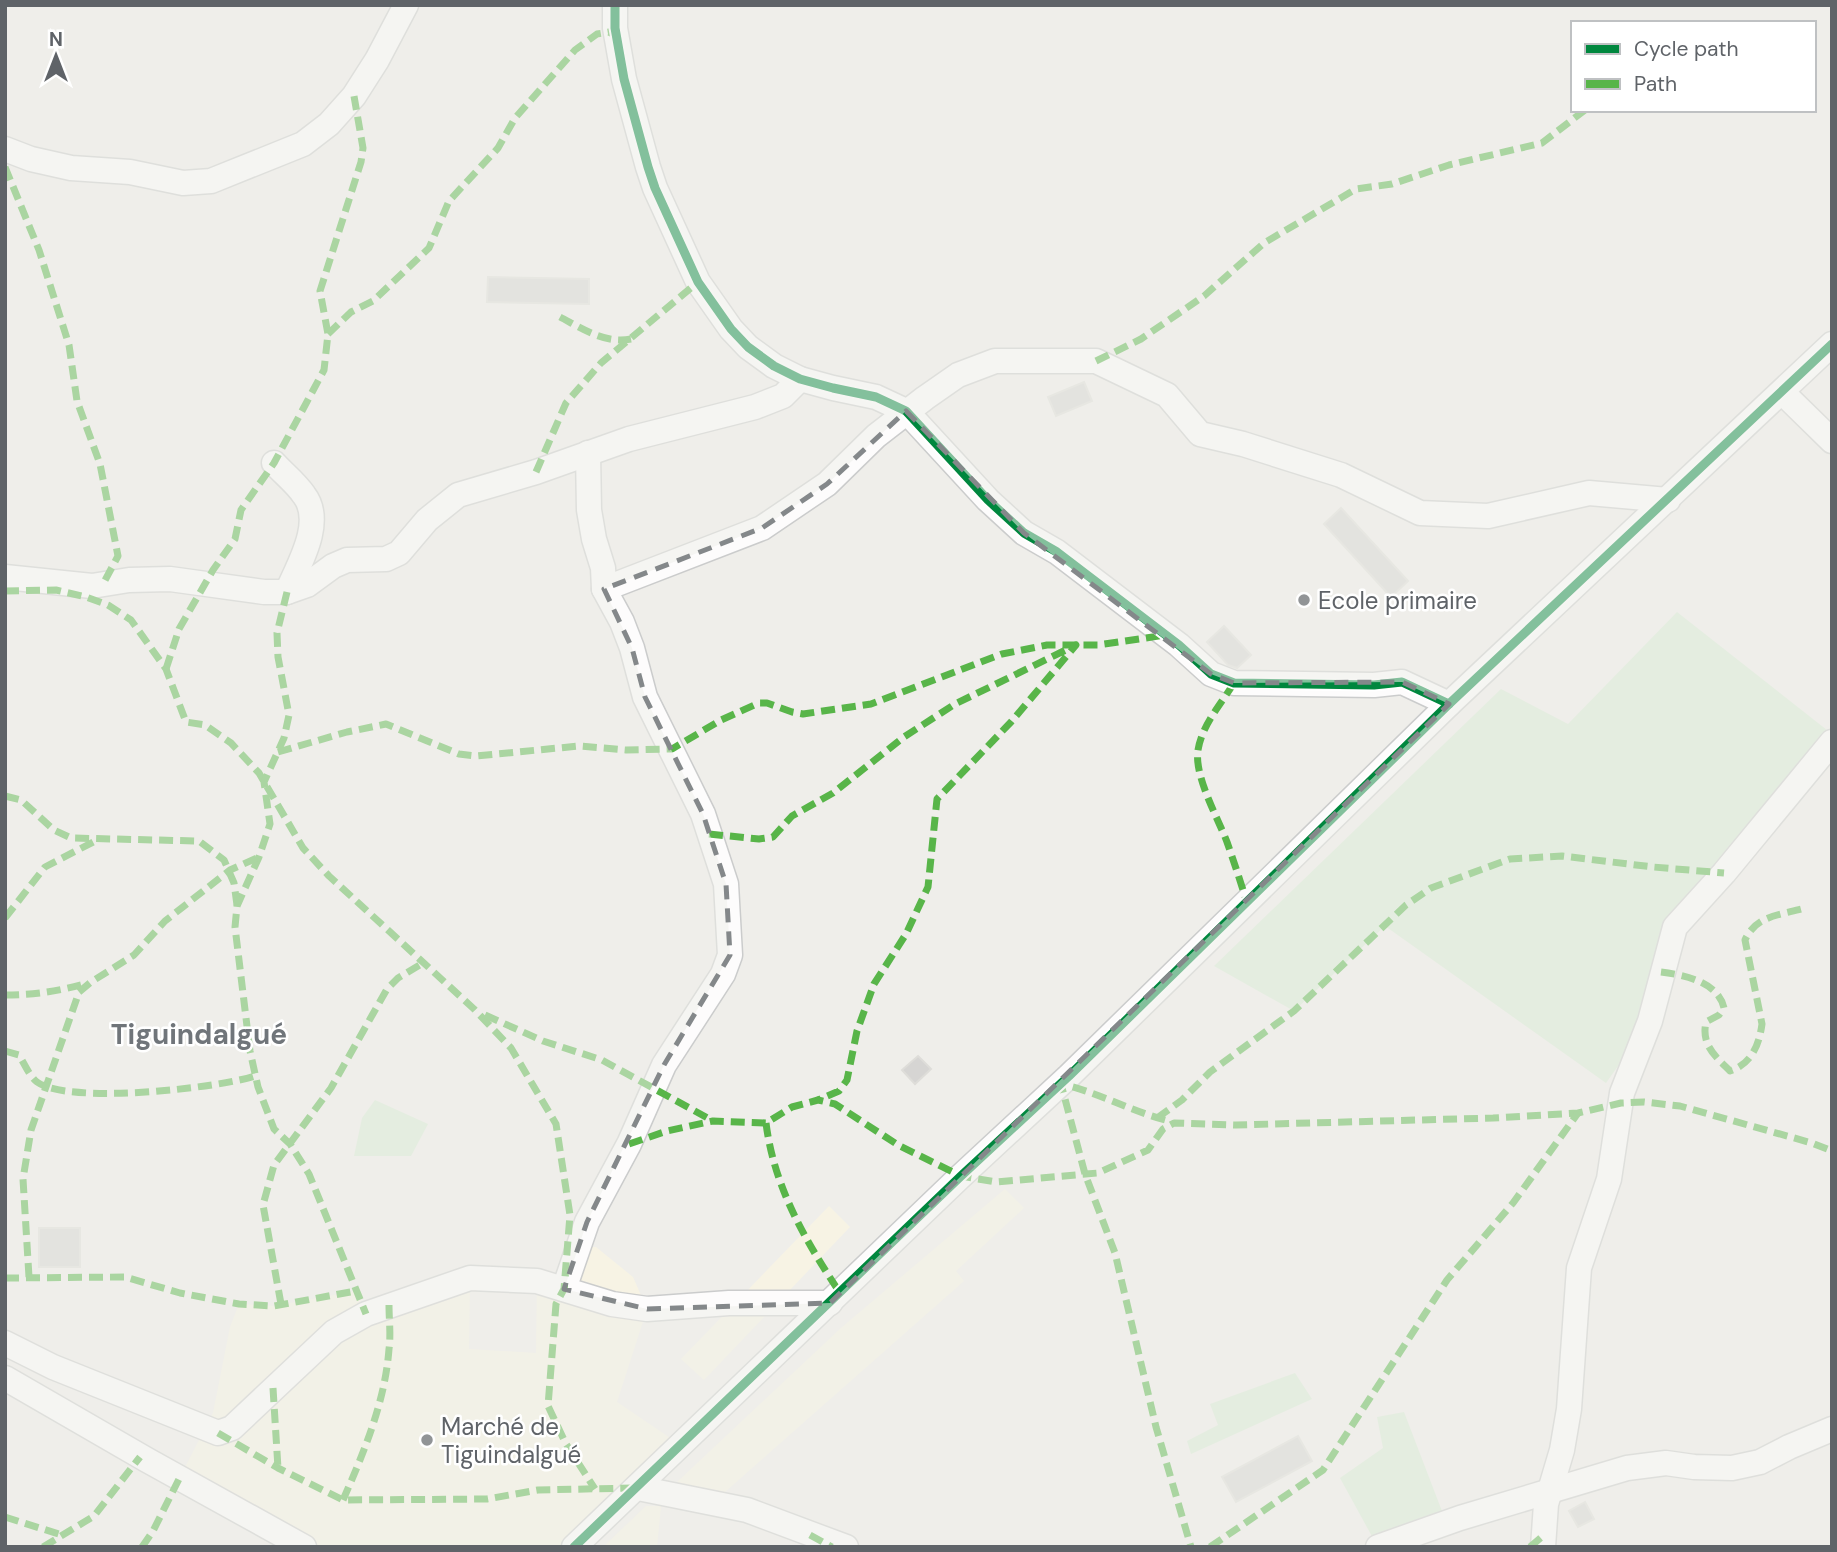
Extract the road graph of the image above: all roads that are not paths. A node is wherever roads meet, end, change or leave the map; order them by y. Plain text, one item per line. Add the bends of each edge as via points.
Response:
1 (406, 5) edge
2 (598, 5) edge
3 (615, 17) edge
4 (5, 149) edge
5 (1832, 344) edge
6 (800, 379) junction
7 (1782, 392) junction
8 (906, 411) junction
9 (1832, 441) edge
10 (588, 453) junction
11 (274, 463) dead end
12 (1668, 500) junction
13 (5, 577) edge
14 (604, 589) junction
15 (287, 592) junction
16 (1449, 704) junction
17 (1832, 742) edge
18 (564, 1289) junction
19 (830, 1303) junction
20 (5, 1343) edge
21 (5, 1378) edge
22 (1832, 1429) edge
23 (638, 1488) junction
24 (1549, 1492) junction
25 (304, 1547) edge
26 (574, 1547) edge
27 (846, 1547) edge
28 (1378, 1547) edge
29 (1543, 1547) edge

1 - 4 street via 355,96 329,124 303,144 211,181 183,183 130,172 71,169
2 - 3 street
3 - 6 street via 624,79 648,167 698,282 748,347
5 - 7 street
6 - 8 street via 876,397
6 - 10 street via 772,401
7 - 9 street
7 - 12 street
8 - 12 street via 958,375 995,361 1096,361 1167,395 1200,434 1341,475 1420,513 1488,516 1588,493
8 - 14 street via 827,484 762,528
8 - 16 street via 1024,533 1057,552 1211,674 1234,683 1402,682
10 - 14 street via 589,510
10 - 15 street via 458,495 427,520 403,551 386,559 347,560
11 - 15 street via 305,495 310,507 311,537
12 - 16 street
13 - 15 street via 92,586 170,579
14 - 18 street via 632,648 645,697 704,814 726,884 730,955 723,974 664,1065 587,1222
16 - 19 street
17 - 24 street via 1675,927 1650,1021 1622,1093 1609,1178 1579,1268 1569,1409
18 - 19 street via 647,1309
18 - 20 street via 537,1281 470,1278 366,1314 334,1332 232,1428 218,1433
19 - 23 street
21 - 25 street
22 - 24 street via 1760,1462 1719,1468 1666,1463 1627,1468
23 - 26 street
23 - 27 street via 747,1510
24 - 28 street
24 - 29 street

